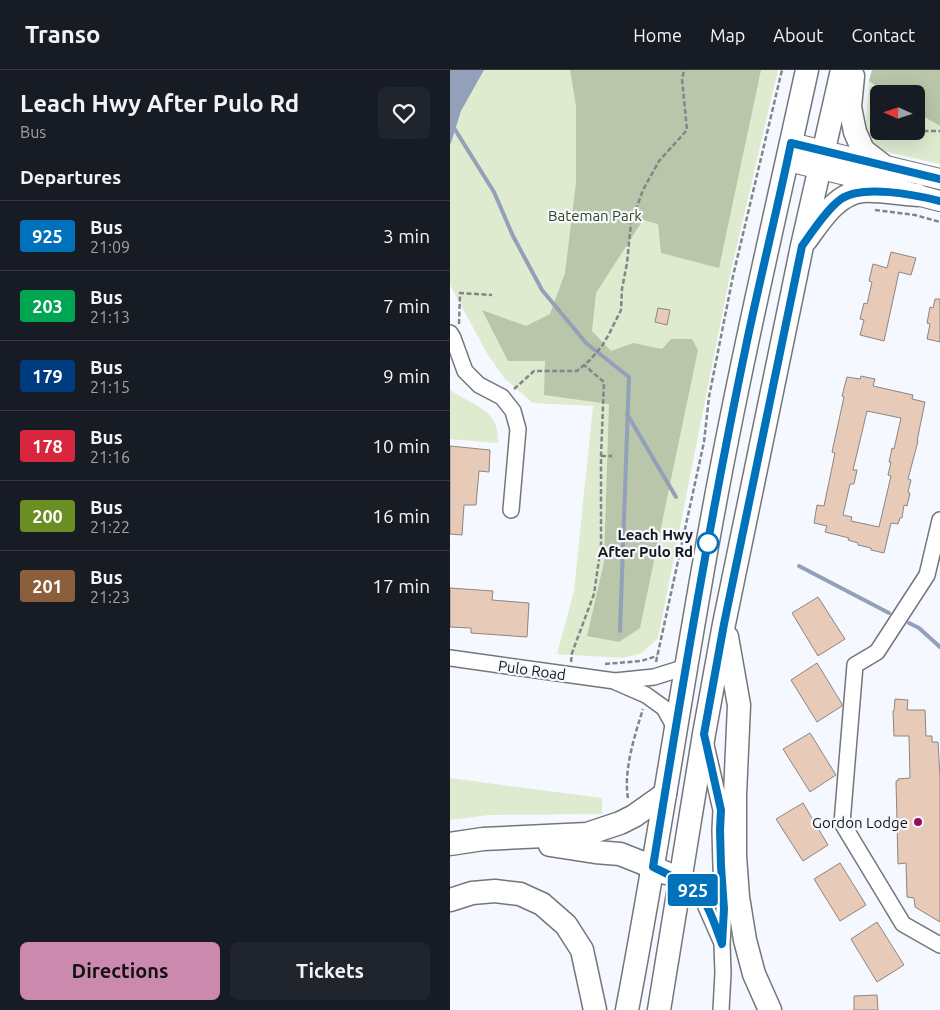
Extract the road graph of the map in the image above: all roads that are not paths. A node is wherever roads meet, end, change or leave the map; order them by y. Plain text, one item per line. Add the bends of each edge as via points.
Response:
1 (807, 70) edge
2 (842, 70) edge
3 (854, 70) edge
4 (790, 152) junction
5 (821, 159) junction
6 (881, 164) junction
7 (940, 178) edge
8 (917, 195) junction
9 (940, 201) edge
10 (802, 246) junction
11 (454, 335) edge
12 (511, 510) dead end
13 (940, 520) edge
14 (934, 577) edge
15 (724, 624) junction
16 (450, 658) edge
17 (686, 667) junction
18 (614, 681) junction
19 (675, 728) junction
20 (704, 734) junction
21 (665, 794) junction
22 (502, 838) junction
23 (450, 844) edge
24 (653, 867) junction
25 (680, 881) junction
26 (450, 900) edge
27 (722, 944) junction
28 (940, 945) edge
29 (595, 1010) edge
30 (627, 1010) edge
31 (660, 1010) edge
32 (720, 1010) edge
33 (770, 1010) edge

1 - 4 highway
2 - 5 highway
3 - 6 highway via 850,107 855,132 863,150
4 - 5 main road
4 - 17 highway via 746,345
5 - 6 main road
5 - 8 main road
5 - 10 highway
6 - 7 main road
8 - 9 main road
8 - 10 highway via 862,191 847,195 840,199
10 - 15 highway
11 - 12 street via 465,371 478,385 502,397 513,411 518,429
13 - 14 street
14 - 28 street via 876,652 855,665 842,823 903,924
15 - 20 highway
15 - 33 highway via 739,705 735,795 738,897 744,940
16 - 18 street, Pulo Road
17 - 18 street, Pulo Road via 654,677
17 - 19 highway
18 - 19 street, Pulo Road via 664,708
19 - 21 highway
20 - 25 highway
20 - 27 street via 721,810
21 - 22 highway via 634,816 588,834
21 - 24 highway
22 - 23 highway
22 - 24 highway via 620,854
24 - 25 highway
24 - 30 highway
25 - 27 street via 703,900
25 - 31 highway
26 - 29 highway via 472,893 496,891 520,894 542,904 566,924 582,950
27 - 32 street via 724,973

